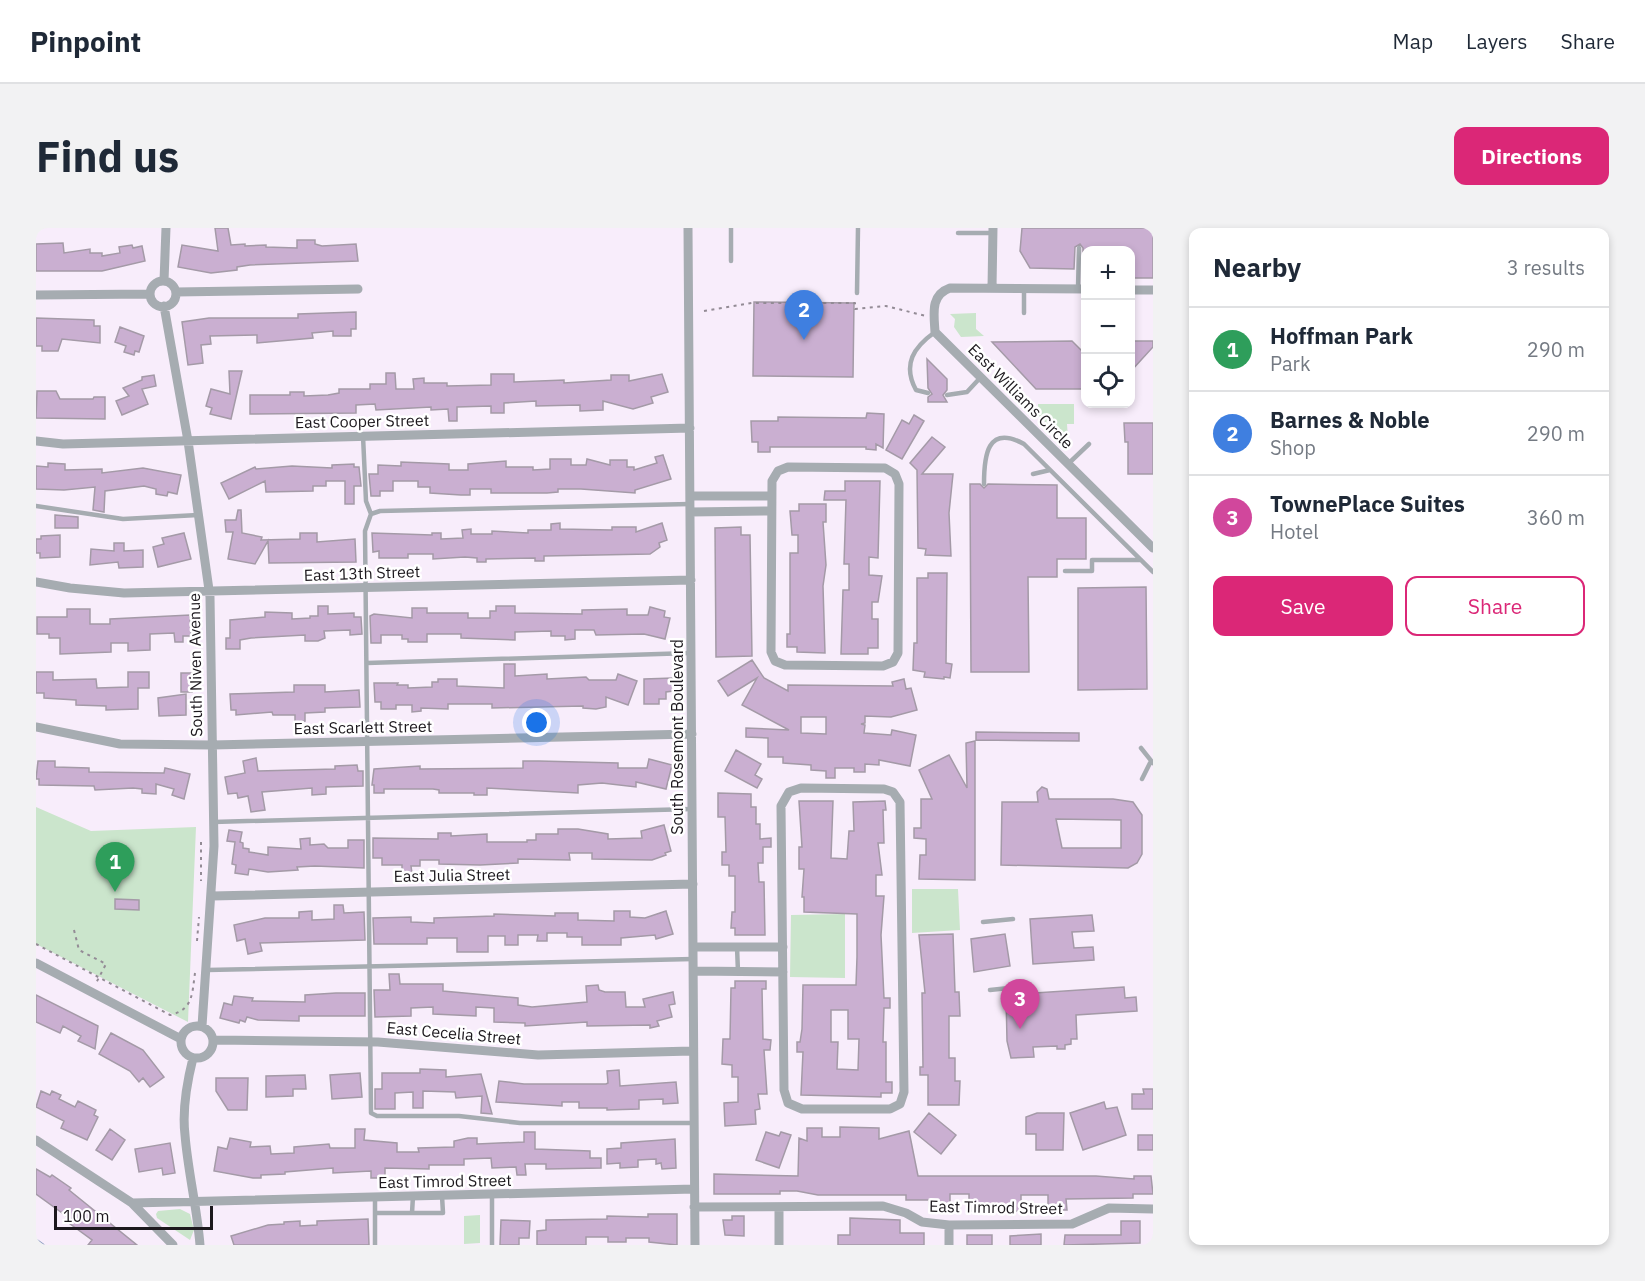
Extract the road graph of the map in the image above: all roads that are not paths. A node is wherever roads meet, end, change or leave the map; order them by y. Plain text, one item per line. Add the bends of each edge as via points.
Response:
1 (166, 228) edge
2 (688, 228) edge
3 (731, 228) edge
4 (858, 228) edge
5 (993, 230) edge
6 (958, 233) dead end
7 (1079, 248) dead end
8 (731, 261) dead end
9 (1081, 275) edge
10 (164, 281) junction
11 (992, 288) junction
12 (358, 289) dead end
13 (1024, 289) junction
14 (1081, 289) edge
15 (1135, 290) edge
16 (1153, 290) edge
17 (176, 292) junction
18 (857, 293) dead end
19 (150, 294) junction
20 (36, 295) edge
21 (164, 306) junction
22 (1024, 313) dead end
23 (935, 332) junction
24 (981, 378) junction
25 (928, 393) dead end
26 (947, 395) dead end
27 (690, 428) junction
28 (363, 436) junction
29 (36, 441) edge
30 (188, 441) junction
31 (1089, 444) dead end
32 (1068, 464) junction
33 (1050, 470) junction
34 (1033, 474) dead end
35 (984, 484) dead end
36 (731, 496) junction
37 (771, 496) junction
38 (690, 504) junction
39 (36, 506) edge
40 (731, 511) junction
41 (771, 511) junction
42 (370, 514) junction
43 (198, 515) junction
44 (1153, 548) edge
45 (1141, 560) junction
46 (1065, 571) dead end
47 (1153, 572) edge
48 (691, 580) junction
49 (36, 582) edge
50 (366, 587) junction
51 (209, 592) junction
52 (691, 653) junction
53 (367, 663) junction
54 (36, 727) edge
55 (692, 734) junction
56 (367, 742) junction
57 (212, 745) junction
58 (1141, 748) dead end
59 (1152, 763) edge
60 (1142, 779) dead end
61 (904, 787) dead end
62 (895, 794) junction
63 (692, 809) junction
64 (367, 817) junction
65 (213, 822) junction
66 (693, 884) junction
67 (369, 892) junction
68 (212, 896) junction
69 (1013, 919) dead end
70 (983, 922) dead end
71 (693, 947) junction
72 (737, 947) junction
73 (783, 947) junction
74 (693, 959) junction
75 (36, 963) edge
76 (370, 967) junction
77 (206, 970) junction
78 (693, 971) junction
79 (738, 972) junction
80 (783, 972) junction
81 (1018, 987) dead end
82 (990, 990) dead end
83 (202, 1026) junction
84 (181, 1039) junction
85 (214, 1040) junction
86 (372, 1042) junction
87 (692, 1051) junction
88 (193, 1058) junction
89 (694, 1124) junction
90 (36, 1140) edge
91 (694, 1189) junction
92 (412, 1196) junction
93 (442, 1196) junction
94 (492, 1196) junction
95 (375, 1197) junction
96 (197, 1201) junction
97 (132, 1203) junction
98 (694, 1207) junction
99 (779, 1207) junction
100 (1153, 1209) edge
101 (412, 1213) junction
102 (375, 1214) junction
103 (949, 1225) junction
104 (173, 1245) edge
105 (200, 1245) edge
106 (375, 1245) edge
107 (492, 1245) edge
108 (695, 1245) edge
109 (780, 1245) edge
110 (949, 1245) edge

1 - 10 street
2 - 27 street, South Rosemont Boulevard
3 - 8 lane
4 - 18 lane
5 - 6 lane
5 - 11 street
7 - 9 lane
10 - 17 street
10 - 19 street via 155,283
11 - 13 street
11 - 23 street via 944,290 934,303
12 - 17 street
13 - 14 street
13 - 22 lane
15 - 16 street
17 - 21 street via 173,302
19 - 20 street
19 - 21 street via 154,303
21 - 30 street, South Niven Avenue
23 - 24 street, East Williams Circle
23 - 25 lane via 914,349 912,358 912,382 916,390
24 - 26 lane via 967,392
24 - 32 street, East Williams Circle
27 - 28 street, East Cooper Street
27 - 38 street, South Rosemont Boulevard
28 - 30 street, East Cooper Street
28 - 42 lane
29 - 30 street, East Cooper Street
30 - 43 street, South Niven Avenue
31 - 32 lane
32 - 44 street, East Williams Circle
33 - 34 lane
33 - 35 lane via 1024,444 1010,438 990,444 984,457
33 - 45 lane
36 - 37 street
36 - 38 street
36 - 40 lane
37 - 41 street
37 - 41 street via 772,481 778,471 788,467 885,468 895,474 899,484 898,652 893,662 883,666 785,665 775,661 771,652
38 - 40 street
38 - 42 lane
38 - 48 street, South Rosemont Boulevard
39 - 43 lane via 123,519
40 - 41 street
42 - 50 lane via 365,531
43 - 51 street, South Niven Avenue
45 - 46 lane via 1092,560 1092,571
45 - 47 lane
48 - 50 street, East 13th Street
48 - 52 street, South Rosemont Boulevard
49 - 51 street, East 13th Street via 124,593
50 - 51 street, East 13th Street
50 - 53 lane
51 - 57 street, South Niven Avenue
52 - 53 lane
52 - 55 street, South Rosemont Boulevard
53 - 56 lane
54 - 57 street, East Scarlett Street via 120,744
55 - 56 street, East Scarlett Street
55 - 63 street, South Rosemont Boulevard
56 - 57 street, East Scarlett Street
56 - 64 lane
57 - 65 street, South Niven Avenue
58 - 59 lane
59 - 60 lane
61 - 62 street
62 - 73 street via 880,788 786,789 781,806
62 - 80 street via 901,814 902,1104 890,1109 785,1105
63 - 64 lane
63 - 66 street, South Rosemont Boulevard
64 - 65 lane
64 - 67 lane
65 - 68 street, South Niven Avenue
66 - 67 street, East Julia Street
66 - 71 street, South Rosemont Boulevard
67 - 68 street, East Julia Street
67 - 76 lane
68 - 77 street, South Niven Avenue
69 - 70 lane
71 - 72 street
71 - 74 street, South Rosemont Boulevard
72 - 73 street
72 - 79 lane
73 - 80 street
74 - 76 lane
74 - 78 street, South Rosemont Boulevard
75 - 84 street
76 - 77 lane
76 - 86 lane
77 - 83 street, South Niven Avenue
78 - 79 street
78 - 87 street, South Rosemont Boulevard
79 - 80 street
81 - 82 lane
83 - 84 street via 189,1028
83 - 85 street
84 - 88 street via 183,1050
85 - 86 street, East Cecelia Street
85 - 88 street via 213,1049 206,1056
86 - 87 street, East Cecelia Street via 538,1055
86 - 89 lane via 371,1113 377,1116 459,1116 520,1123
87 - 89 street, South Rosemont Boulevard
88 - 96 street via 184,1134
89 - 91 street, South Rosemont Boulevard
90 - 97 street
91 - 94 street, East Timrod Street
91 - 98 street, South Rosemont Boulevard
92 - 93 street, East Timrod Street
92 - 95 street, East Timrod Street
92 - 101 lane
93 - 94 street, East Timrod Street
93 - 101 lane via 442,1213
94 - 107 lane
95 - 96 street, East Timrod Street
95 - 102 lane
96 - 97 street, East Timrod Street
96 - 105 street
97 - 104 street
98 - 99 street, East Timrod Street
98 - 108 street, South Rosemont Boulevard
99 - 103 street, East Timrod Street via 883,1206 922,1221
99 - 109 street
100 - 103 street, East Timrod Street via 1109,1208 1072,1224
101 - 102 lane
102 - 106 lane
103 - 110 street

